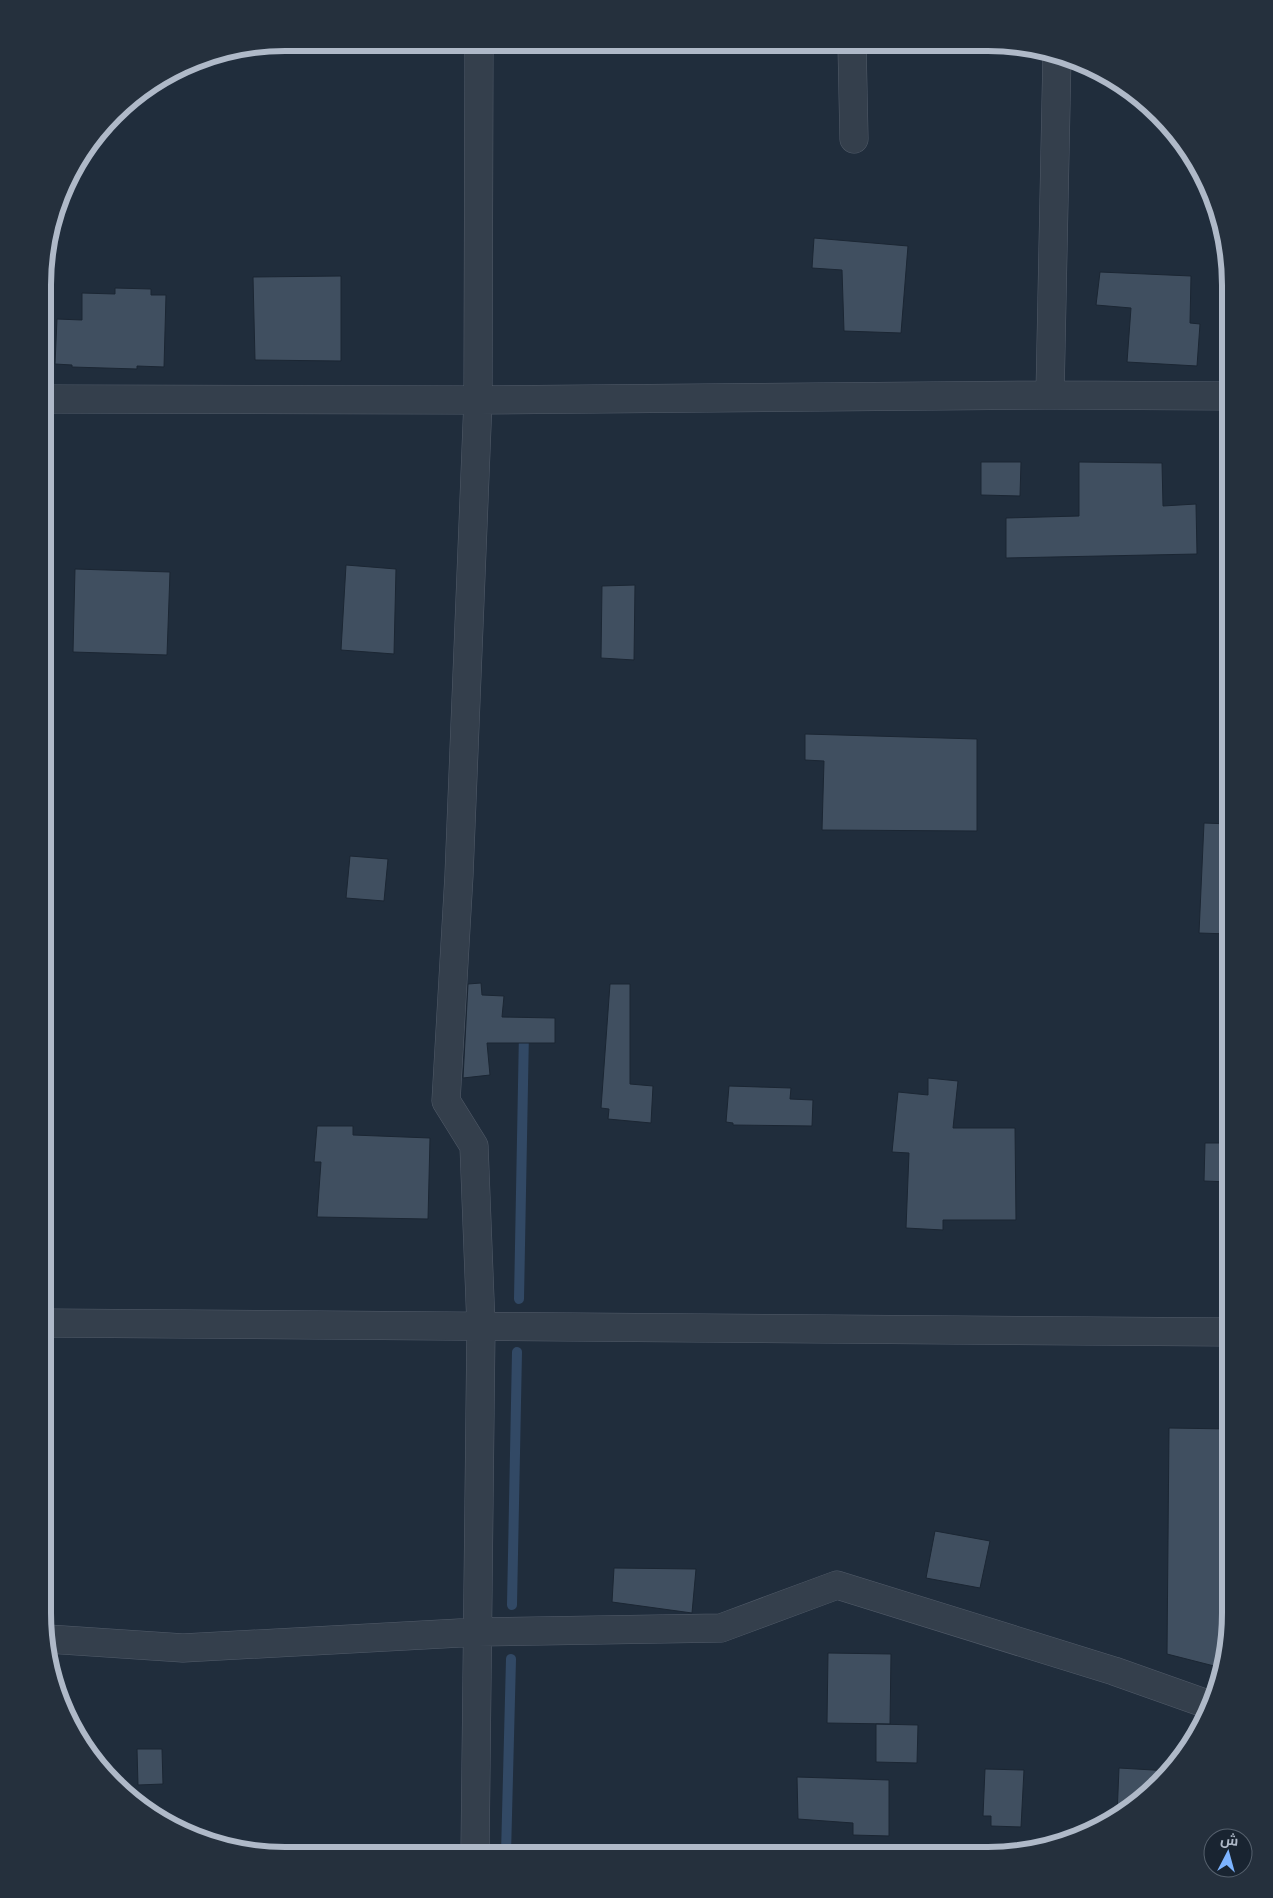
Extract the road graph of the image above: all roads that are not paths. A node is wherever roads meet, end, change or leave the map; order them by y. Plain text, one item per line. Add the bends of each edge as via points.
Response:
1 (479, 51) edge
2 (852, 51) edge
3 (1057, 62) edge
4 (854, 139) dead end
5 (1050, 395) junction
6 (1222, 396) edge
7 (51, 399) edge
8 (478, 400) junction
9 (51, 1323) edge
10 (481, 1326) junction
11 (1222, 1332) edge
12 (478, 1632) junction
13 (53, 1639) edge
14 (1204, 1703) edge
15 (475, 1847) edge

1 - 8 street
2 - 4 street
3 - 5 street
5 - 6 street
5 - 8 street
7 - 8 street
8 - 10 street via 459,874 446,1101 474,1146
9 - 10 street
10 - 11 street
10 - 12 street
12 - 13 street via 183,1648
12 - 14 street via 720,1628 837,1585 1114,1671
12 - 15 street

